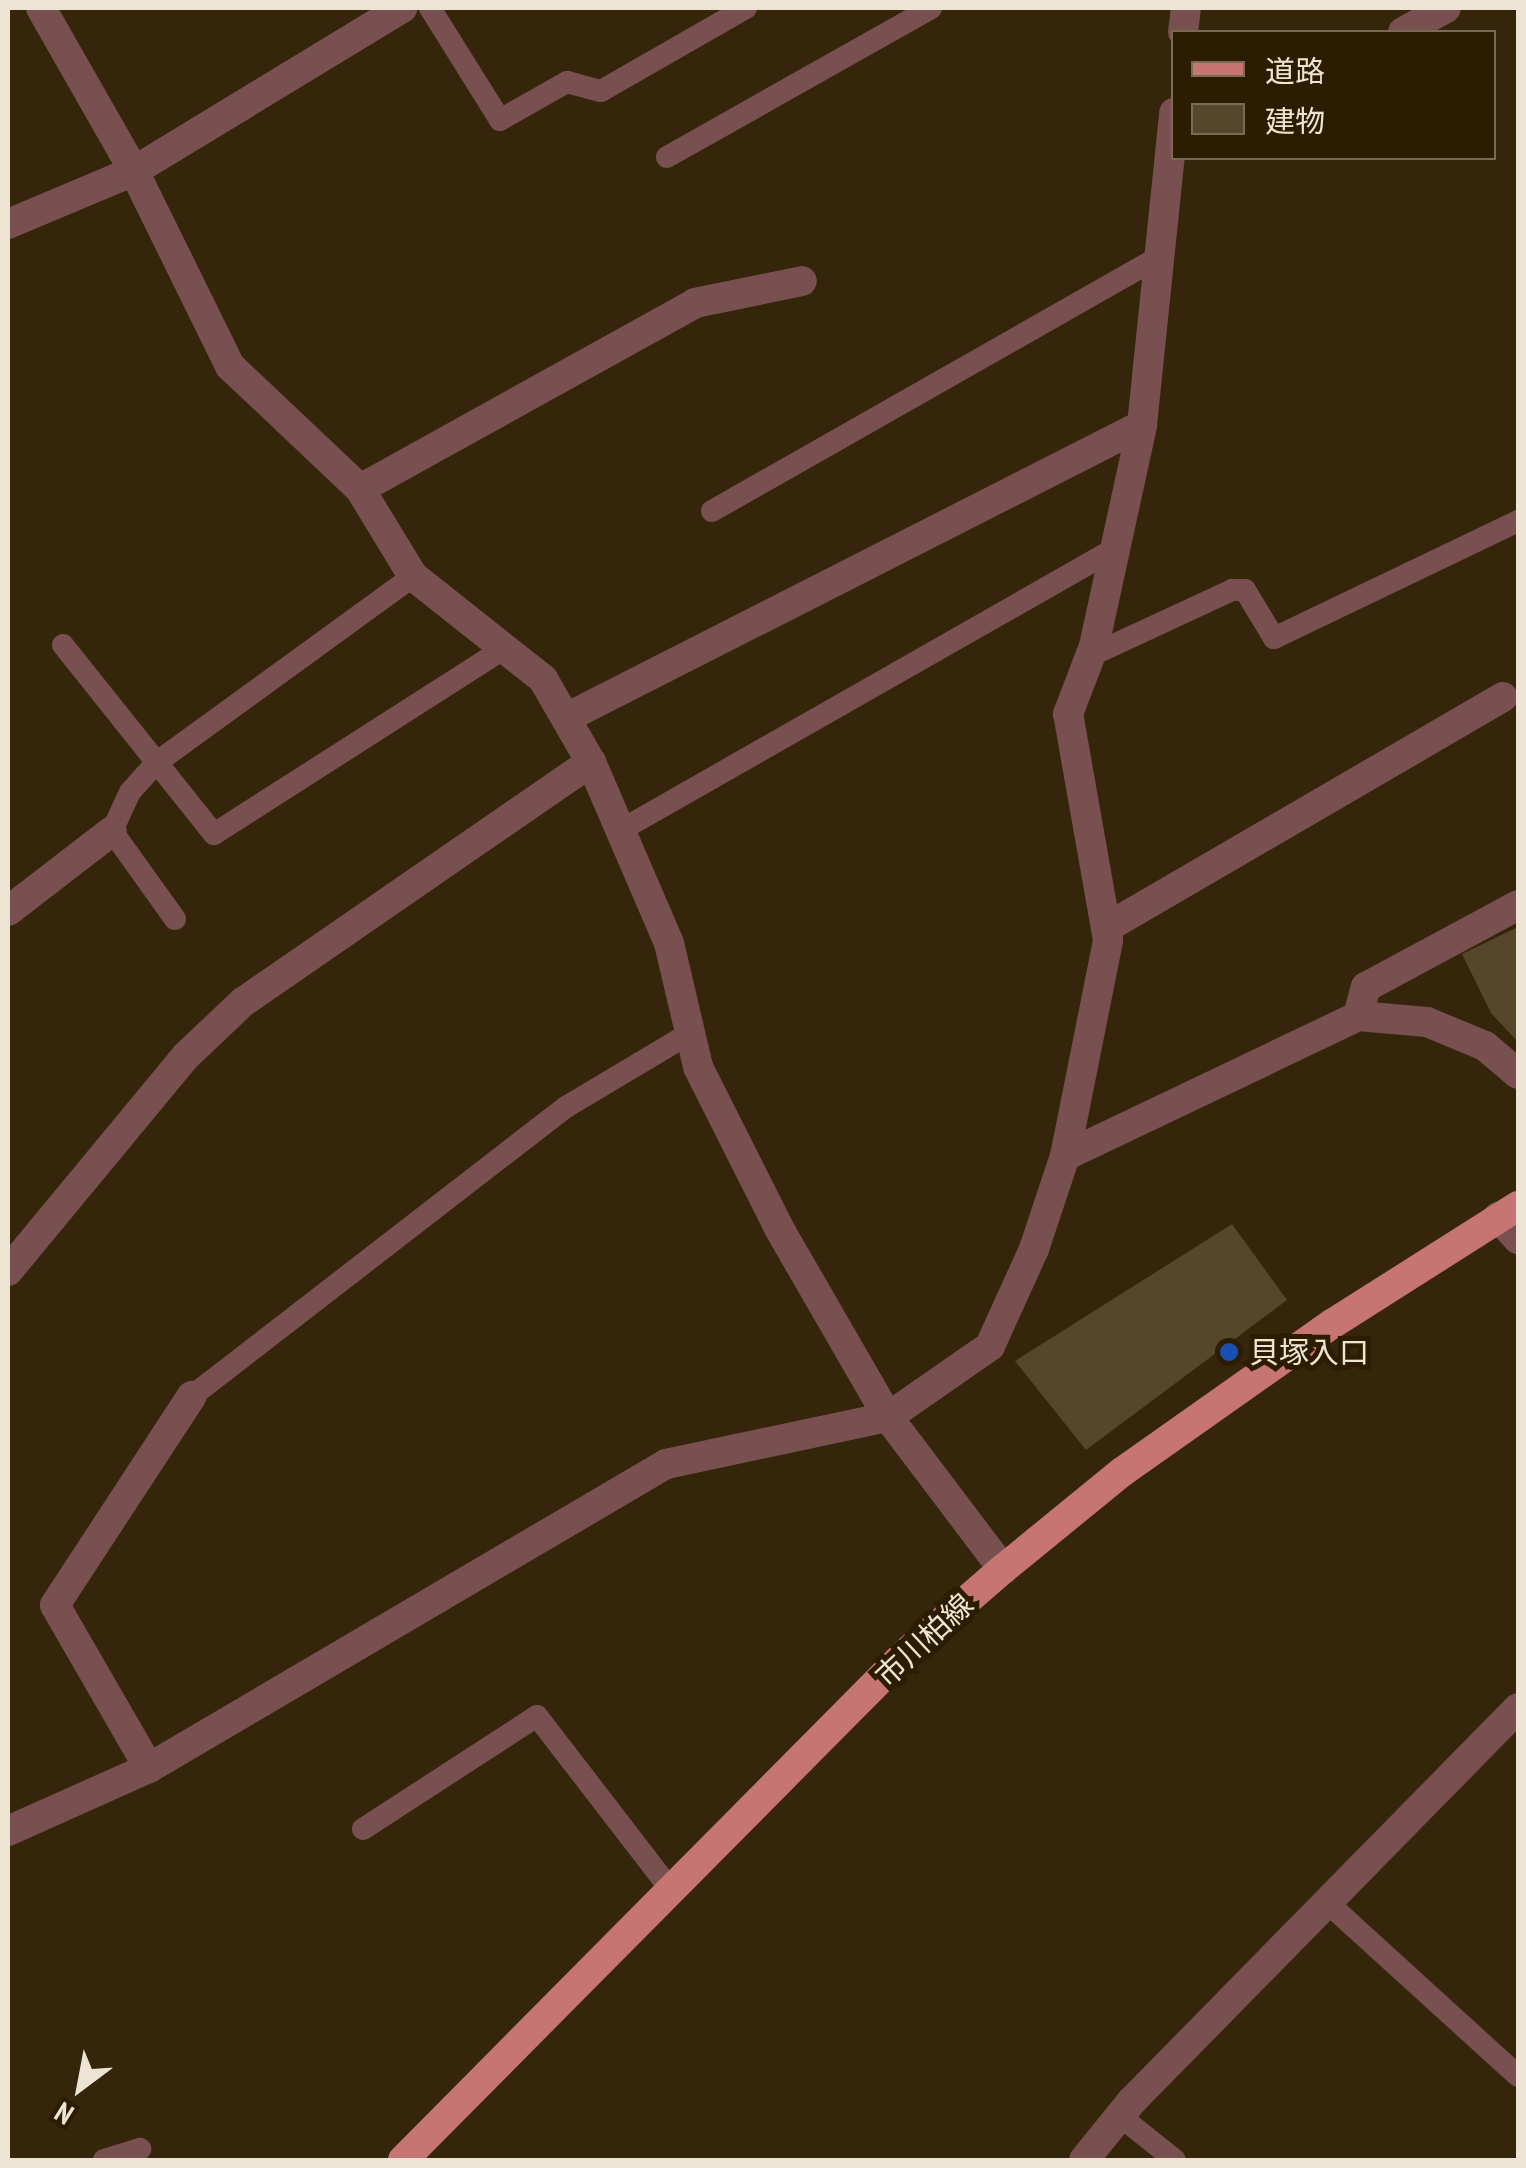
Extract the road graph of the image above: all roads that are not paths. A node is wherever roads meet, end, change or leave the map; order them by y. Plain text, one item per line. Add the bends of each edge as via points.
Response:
1 (40, 8) edge
2 (430, 8) edge
3 (746, 8) edge
4 (931, 8) edge
5 (1446, 8) edge
6 (382, 13) edge
7 (1407, 30) edge
8 (1171, 142) edge
9 (666, 157) dead end
10 (134, 171) junction
11 (8, 224) edge
12 (1159, 258) junction
13 (802, 282) dead end
14 (1142, 425) junction
15 (360, 489) junction
16 (712, 510) dead end
17 (1518, 521) edge
18 (1116, 548) junction
19 (412, 576) junction
20 (63, 644) dead end
21 (506, 647) junction
22 (1090, 656) junction
23 (1503, 697) dead end
24 (566, 718) junction
25 (591, 762) junction
26 (156, 763) junction
27 (620, 830) junction
28 (112, 831) junction
29 (1518, 905) edge
30 (8, 911) edge
31 (175, 918) dead end
32 (1106, 928) junction
33 (1358, 1016) junction
34 (690, 1034) junction
35 (1518, 1074) edge
36 (1065, 1156) junction
37 (1512, 1221) edge
38 (8, 1271) edge
39 (192, 1396) joint
40 (888, 1417) junction
41 (1003, 1568) junction
42 (1518, 1708) edge
43 (148, 1768) junction
44 (364, 1829) dead end
45 (8, 1831) edge
46 (672, 1890) junction
47 (1330, 1905) junction
48 (1518, 2076) edge
49 (1120, 2116) junction
50 (140, 2149) dead end
51 (104, 2160) edge
52 (403, 2160) edge
53 (1084, 2160) edge
54 (1175, 2160) edge

1 - 10 street
2 - 3 lane via 500,120 567,82 601,91
4 - 9 lane
5 - 7 street
6 - 10 street
8 - 12 street
10 - 11 street
10 - 15 street via 230,366
12 - 14 street
12 - 16 lane
13 - 15 street via 695,303
14 - 18 street
14 - 24 street
15 - 19 street
17 - 22 lane via 1274,638 1245,590 1232,590
18 - 22 street
18 - 27 lane
19 - 21 street
19 - 26 lane
20 - 26 lane
21 - 24 street via 543,679
21 - 26 lane via 214,834
22 - 32 street via 1068,714
23 - 32 street
24 - 25 street
25 - 27 street
25 - 38 street via 243,1002 186,1056
26 - 28 lane via 130,792
27 - 34 street via 669,943
28 - 30 street
28 - 31 lane
29 - 33 street via 1366,987
32 - 36 street
33 - 35 street via 1427,1022 1484,1046
33 - 36 street
34 - 39 lane via 566,1107
34 - 40 street via 698,1068 780,1230
36 - 40 street via 1034,1249 990,1346
37 - 41 main road, 市川柏線 via 1122,1472
39 - 43 street via 55,1605
40 - 41 street
40 - 43 street via 666,1464
41 - 46 main road, 市川柏線 via 906,1653
42 - 47 street
43 - 45 street
44 - 46 lane via 537,1716
46 - 52 main road, 市川柏線
47 - 48 lane
47 - 49 street
49 - 53 street
49 - 54 lane
50 - 51 lane

